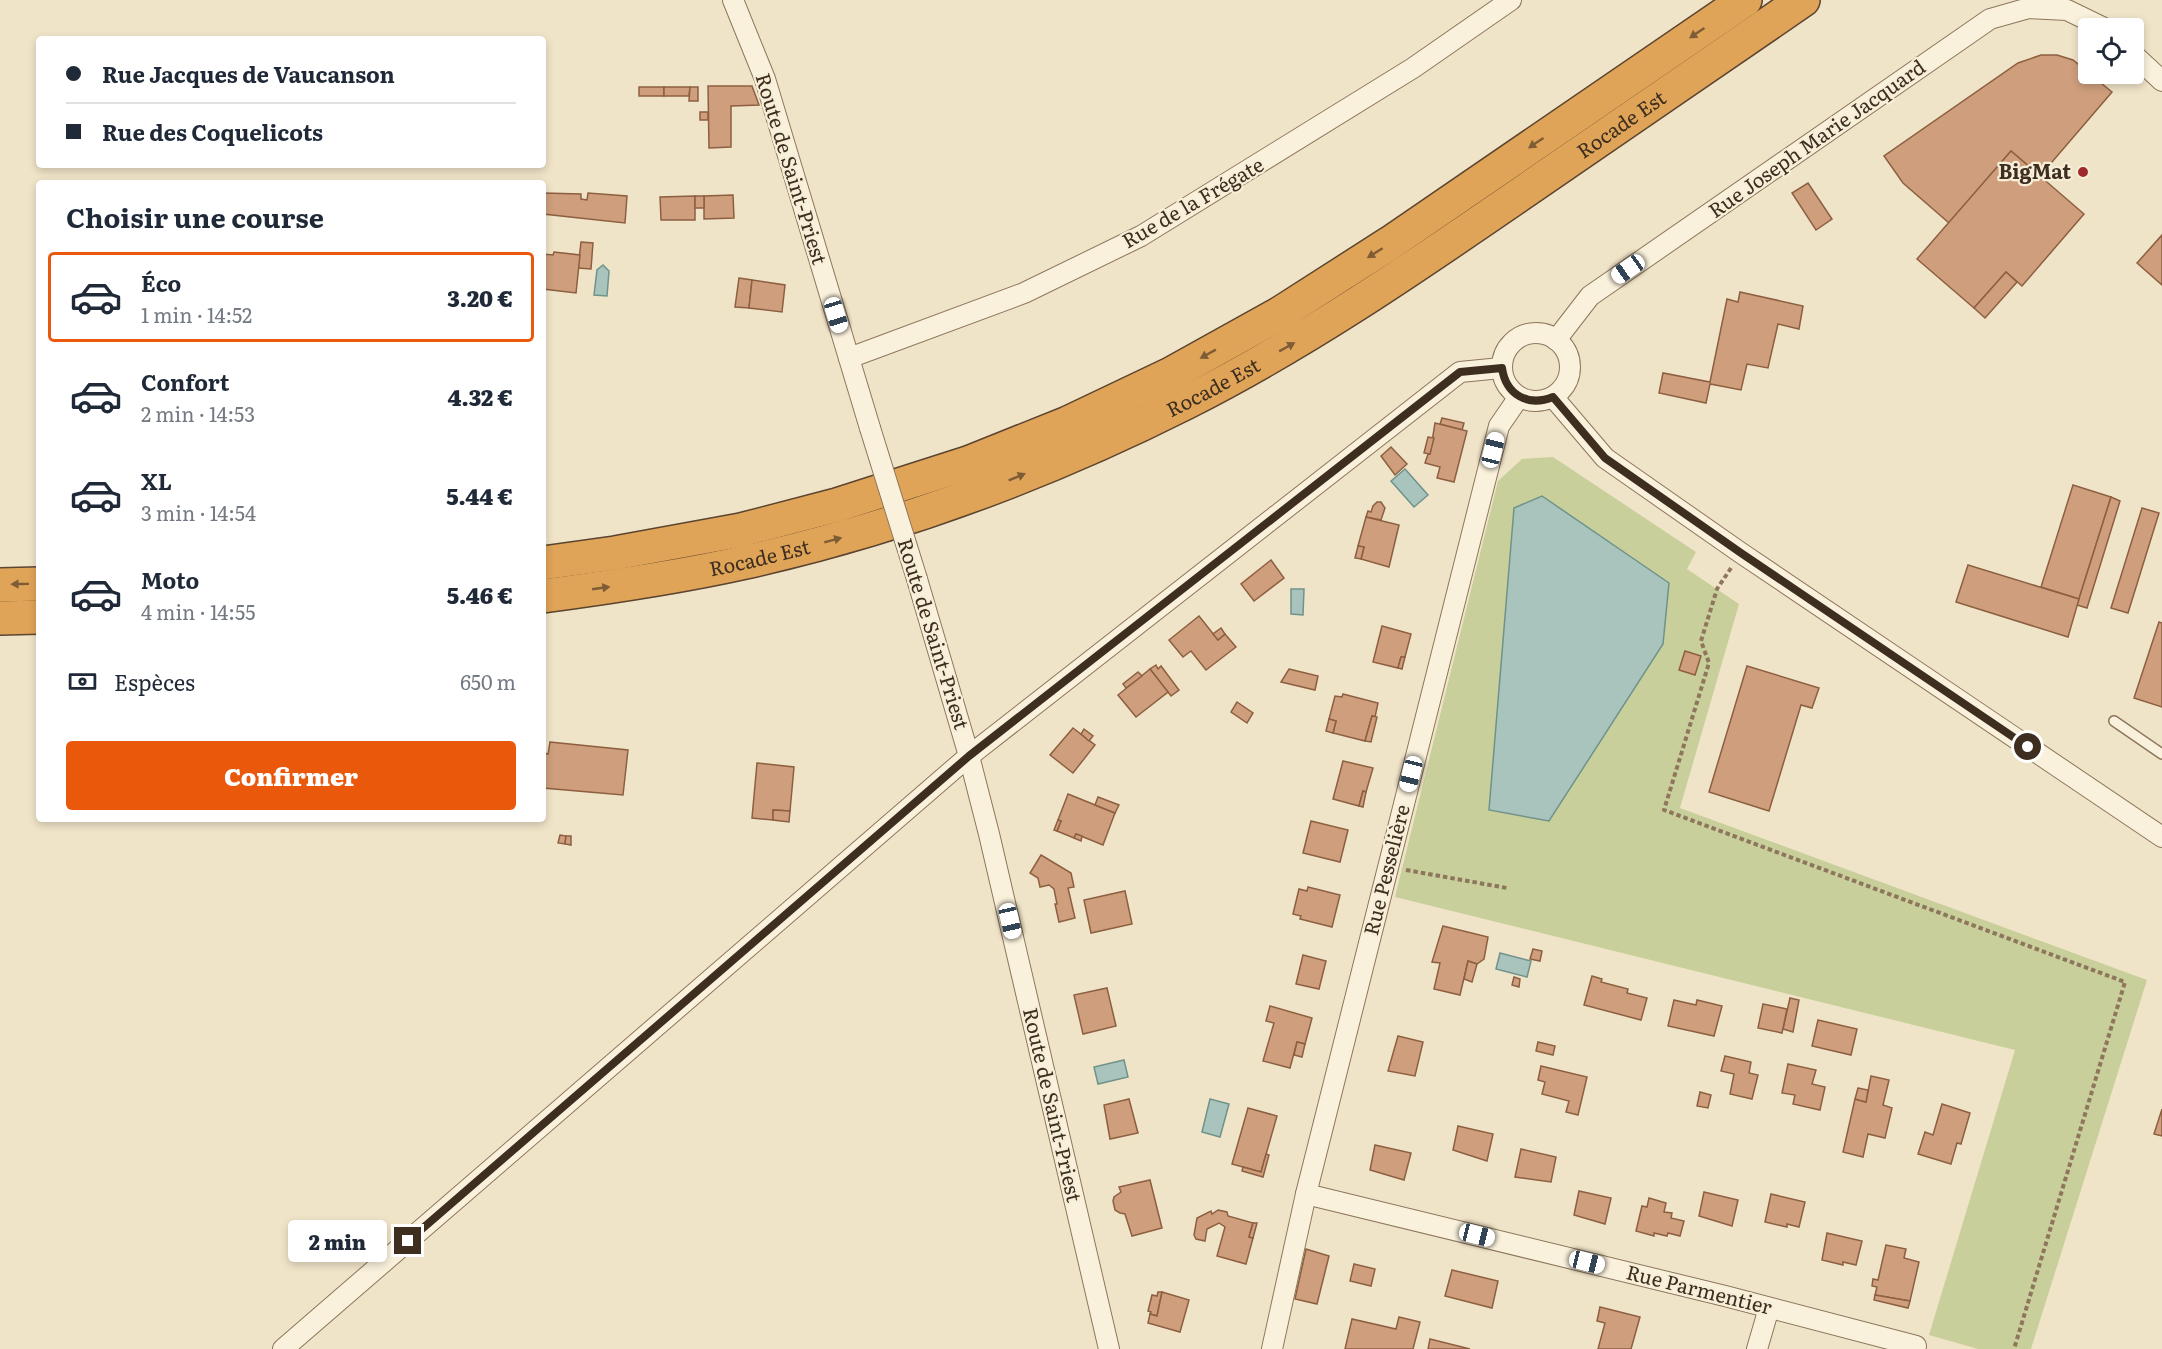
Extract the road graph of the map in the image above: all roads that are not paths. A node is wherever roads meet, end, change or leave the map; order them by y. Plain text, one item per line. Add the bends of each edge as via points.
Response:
1 (733, 0) edge
2 (1511, 0) edge
3 (1745, 0) edge
4 (1803, 0) edge
5 (2083, 18) edge
6 (2144, 64) edge
7 (2162, 81) edge
8 (1556, 340) junction
9 (849, 358) junction
10 (1502, 368) junction
11 (1519, 397) junction
12 (1553, 397) junction
13 (546, 563) edge
14 (36, 584) edge
15 (0, 585) edge
16 (546, 596) edge
17 (36, 617) edge
18 (0, 618) edge
19 (2114, 721) dead end
20 (2162, 754) edge
21 (969, 756) junction
22 (2162, 837) edge
23 (1306, 1194) junction
24 (1769, 1308) junction
25 (1873, 1342) edge
26 (1916, 1346) dead end
27 (283, 1349) edge
28 (1109, 1349) edge
29 (1272, 1349) edge
30 (1757, 1349) edge

1 - 9 street, Route de Saint-Priest via 765,79
2 - 9 street, Rue de la Frégate via 1413,68 1141,237 1024,293
3 -> 13 highway, Rocade Est via 1390,243 1279,314 1171,374 1068,423 968,463 837,505 741,530
16 -> 4 highway, Rocade Est via 745,562 839,538 978,493 1186,403 1300,340 1415,267
5 - 8 street, Rue Joseph Marie Jacquard via 2067,10 2029,8 1990,19 1590,296
6 - 7 street
8 - 10 street via 1536,333 1515,340 1503,357
8 - 12 street via 1569,358 1570,369 1562,389
9 - 21 street, Route de Saint-Priest, bridge
10 - 11 street via 1504,380
10 - 21 street via 1460,372
11 - 12 street via 1536,401
11 - 23 street, Rue Pesselière via 1499,426
12 - 22 street via 1605,458
14 -> 15 highway
17 - 18 highway
19 - 20 lane
21 - 27 street
21 - 28 street, Route de Saint-Priest
23 - 24 street, Rue Parmentier
23 - 29 street, Rue Pesselière
24 - 25 street, Rue Parmentier
24 - 30 street
25 - 26 street, Rue Parmentier

